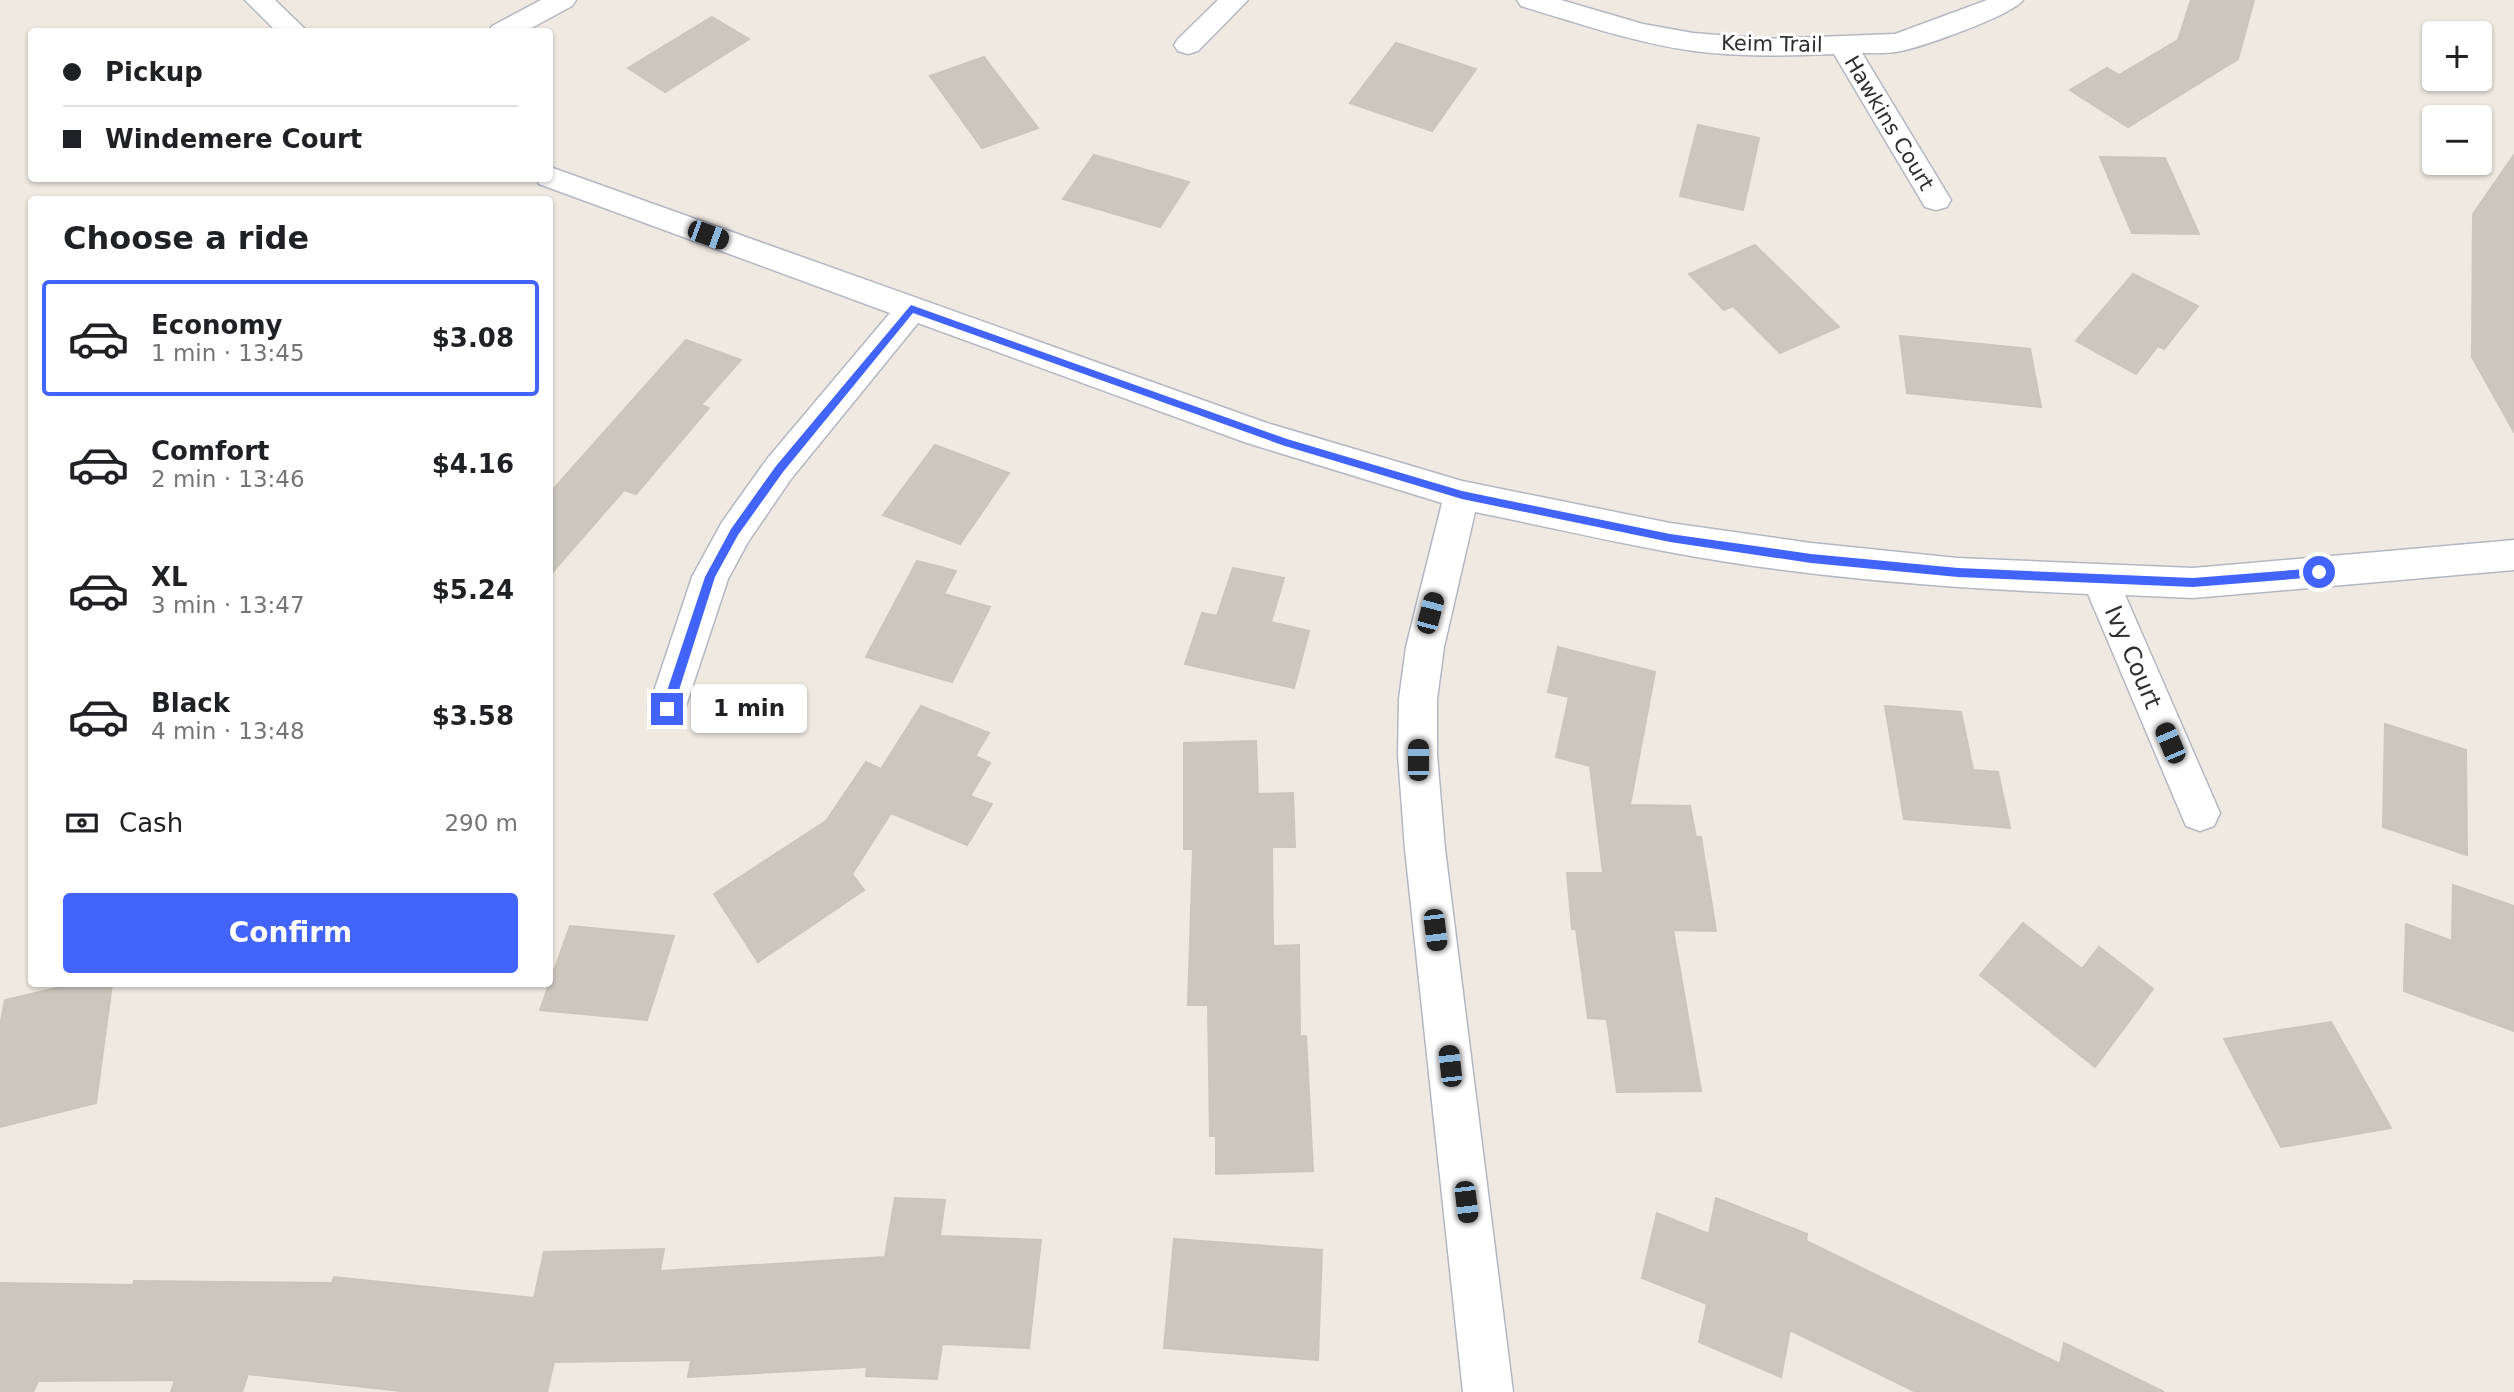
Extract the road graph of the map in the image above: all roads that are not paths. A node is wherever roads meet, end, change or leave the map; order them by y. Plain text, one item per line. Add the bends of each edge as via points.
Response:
1 (259, 0) edge
2 (562, 0) edge
3 (1234, 0) edge
4 (1531, 0) edge
5 (2009, 0) edge
6 (289, 28) edge
7 (510, 28) edge
8 (1188, 45) dead end
9 (1843, 45) junction
10 (553, 178) edge
11 (1936, 200) dead end
12 (911, 309) junction
13 (1462, 495) junction
14 (2514, 555) edge
15 (2100, 579) junction
16 (667, 709) dead end
17 (2200, 813) dead end
18 (1488, 1392) edge

1 - 6 street
2 - 7 street
3 - 8 street
4 - 9 street, Keim Trail via 1640,32 1693,41 1769,48
5 - 9 street, Keim Trail via 1898,43
9 - 11 street, Hawkins Court
10 - 12 street
12 - 13 street via 1259,434
12 - 16 street via 779,469 735,532 710,577
13 - 15 street via 1670,538 1811,558 1958,573
13 - 18 street via 1430,613 1418,700 1418,760
14 - 15 street via 2193,583
15 - 17 street, Ivy Court

